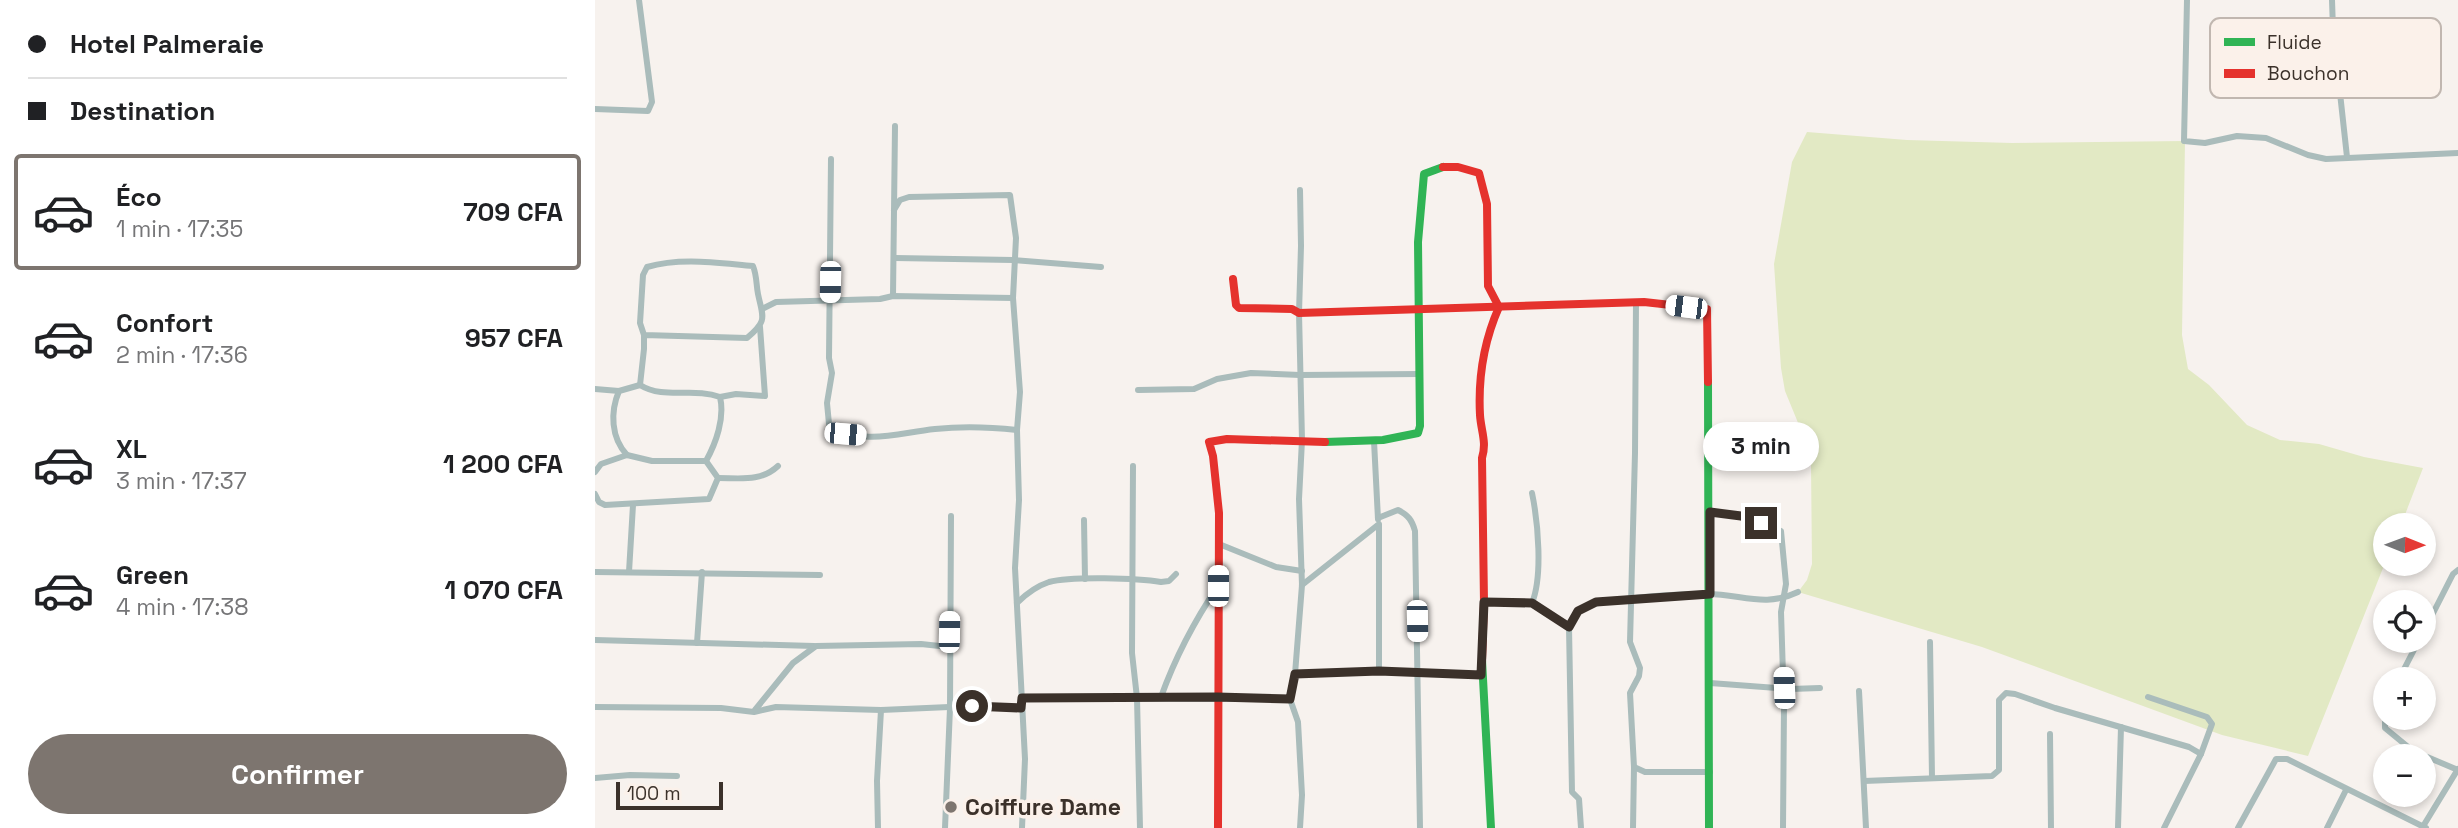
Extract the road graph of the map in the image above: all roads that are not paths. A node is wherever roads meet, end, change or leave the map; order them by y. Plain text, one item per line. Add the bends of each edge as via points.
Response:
1 (639, 0) edge
2 (2187, 0) edge
3 (2332, 0) edge
4 (2333, 18) edge
5 (2341, 98) edge
6 (595, 109) edge
7 (895, 126) dead end
8 (2458, 153) edge
9 (2347, 157) junction
10 (831, 159) dead end
11 (1300, 190) dead end
12 (894, 210) junction
13 (895, 258) junction
14 (1013, 260) junction
15 (1101, 267) dead end
16 (1233, 279) dead end
17 (893, 296) junction
18 (1013, 298) junction
19 (830, 300) junction
20 (1636, 302) junction
21 (1499, 307) junction
22 (764, 309) junction
23 (1418, 310) junction
24 (1299, 313) junction
25 (760, 327) junction
26 (644, 335) junction
27 (1419, 374) junction
28 (1300, 376) junction
29 (640, 385) junction
30 (595, 388) edge
31 (1138, 390) dead end
32 (619, 391) junction
33 (720, 397) junction
34 (1017, 430) junction
35 (1302, 440) junction
36 (1374, 441) junction
37 (627, 455) junction
38 (706, 461) junction
39 (778, 466) dead end
40 (1133, 466) dead end
41 (595, 472) edge
42 (717, 478) junction
43 (1532, 493) dead end
44 (595, 494) edge
45 (633, 505) junction
46 (1710, 512) junction
47 (951, 516) dead end
48 (1084, 520) dead end
49 (1378, 521) junction
50 (1219, 544) junction
51 (2458, 569) edge
52 (1302, 571) junction
53 (595, 572) edge
54 (629, 572) junction
55 (702, 572) junction
56 (1176, 574) dead end
57 (820, 575) dead end
58 (1085, 579) junction
59 (1133, 581) junction
60 (1302, 585) junction
61 (1218, 586) junction
62 (1798, 592) dead end
63 (1710, 594) junction
64 (1632, 599) junction
65 (1783, 599) junction
66 (1484, 602) junction
67 (1017, 603) junction
68 (1532, 603) junction
69 (2436, 607) edge
70 (1569, 627) junction
71 (595, 640) edge
72 (1930, 642) dead end
73 (697, 643) junction
74 (816, 646) junction
75 (949, 647) junction
76 (1379, 671) junction
77 (1418, 673) junction
78 (1295, 674) junction
79 (1481, 675) junction
80 (1710, 683) junction
81 (1784, 688) junction
82 (1821, 688) dead end
83 (1859, 691) dead end
84 (1161, 697) junction
85 (1217, 697) junction
86 (2148, 697) dead end
87 (1022, 698) junction
88 (1137, 698) junction
89 (1290, 699) junction
90 (595, 707) edge
91 (950, 708) junction
92 (1021, 708) junction
93 (881, 710) junction
94 (754, 712) junction
95 (2121, 727) junction
96 (2387, 730) edge
97 (2050, 734) dead end
98 (2201, 754) junction
99 (1634, 767) junction
100 (2458, 769) edge
101 (1710, 772) junction
102 (677, 776) dead end
103 (595, 778) edge
104 (1932, 778) junction
105 (1864, 781) junction
106 (2346, 790) junction
107 (2424, 827) edge
108 (878, 828) edge
109 (945, 828) edge
110 (1022, 828) edge
111 (1140, 828) edge
112 (1218, 828) edge
113 (1300, 828) edge
114 (1420, 828) edge
115 (1491, 828) edge
116 (1581, 828) edge
117 (1633, 828) edge
118 (1709, 828) edge
119 (1783, 828) edge
120 (1866, 828) edge
121 (2051, 828) edge
122 (2118, 828) edge
123 (2164, 828) edge
124 (2238, 828) edge
125 (2327, 828) edge

1 - 6 street via 652,102 647,111
2 - 9 street via 2183,141 2204,144 2237,136 2266,138 2308,155
3 - 4 street
5 - 9 street
7 - 12 street
8 - 9 street
10 - 19 street
11 - 24 street
12 - 13 street
12 - 14 street via 909,197 1010,195 1016,238
13 - 14 street
13 - 17 street
14 - 15 street
14 - 18 street
16 - 24 street via 1239,307
17 - 18 street
17 - 19 street
18 - 34 street via 1020,392
19 - 22 street via 776,302
19 - 34 street via 829,424 845,434 886,438 934,429 984,426
20 - 21 street
20 - 46 street via 1707,309
20 - 64 street
21 - 23 street
21 - 23 street via 1489,286 1487,204 1479,173 1439,167 1424,174
21 - 66 street via 1485,344 1481,397 1487,443 1482,458
22 - 25 street
22 - 26 street via 753,266 700,261 656,264 647,267 643,275 640,323
23 - 24 street
23 - 27 street
24 - 28 street
25 - 26 street via 747,338
25 - 33 street via 765,396
26 - 29 street
27 - 28 street
27 - 36 street via 1418,433 1411,438
28 - 31 street via 1251,373 1194,389
28 - 35 street
29 - 32 street
29 - 33 street via 659,393
30 - 32 street
32 - 37 street via 614,403 615,435
33 - 38 street via 716,441
34 - 67 street
35 - 36 street
35 - 50 street via 1209,442
35 - 52 street
36 - 49 street
37 - 38 street via 652,461
37 - 41 street via 601,464
38 - 42 street
39 - 42 street via 758,478
40 - 59 street
42 - 45 street via 709,499
43 - 68 street via 1539,575
44 - 45 street via 605,505
45 - 54 street
46 - 63 street
46 - 65 street via 1741,516 1781,531
47 - 75 street
48 - 58 street
49 - 60 street
49 - 76 street
49 - 77 street via 1398,510 1406,514 1415,531
50 - 52 street via 1276,567
50 - 61 street
51 - 69 street
52 - 60 street
53 - 54 street
54 - 55 street
55 - 57 street
55 - 73 street
56 - 59 street via 1170,581
58 - 59 street
58 - 67 street via 1049,582
59 - 88 street
60 - 78 street
61 - 84 street via 1175,661
61 - 85 street
62 - 65 street
63 - 64 street
63 - 65 street
63 - 80 street
64 - 70 street via 1596,602 1578,611
64 - 99 street via 1630,642 1640,668 1630,693
65 - 81 street
66 - 68 street
66 - 79 street
67 - 87 street
68 - 70 street
70 - 116 street via 1572,792 1579,799
71 - 73 street
72 - 104 street
73 - 74 street
74 - 75 street
74 - 94 street via 793,663
75 - 91 street
76 - 77 street
76 - 78 street
77 - 79 street
77 - 114 street
78 - 89 street
79 - 115 street
80 - 81 street
80 - 101 street
81 - 82 street
81 - 119 street
83 - 105 street
84 - 85 street
84 - 88 street
85 - 89 street
85 - 112 street
86 - 98 street via 2207,717 2212,724
87 - 88 street
87 - 92 street
88 - 111 street
89 - 113 street via 1298,722
90 - 94 street
91 - 92 street
91 - 93 street
91 - 109 street
92 - 110 street
93 - 94 street via 776,707
93 - 108 street
95 - 98 street
95 - 104 street via 2005,693 1999,700 1999,770 1992,776
95 - 122 street
96 - 100 street via 2413,751
97 - 121 street
98 - 123 street
99 - 101 street via 1645,772
99 - 117 street
100 - 107 street
101 - 118 street
102 - 103 street
104 - 105 street
105 - 120 street
106 - 107 street
106 - 124 street via 2287,759 2276,759
106 - 125 street

